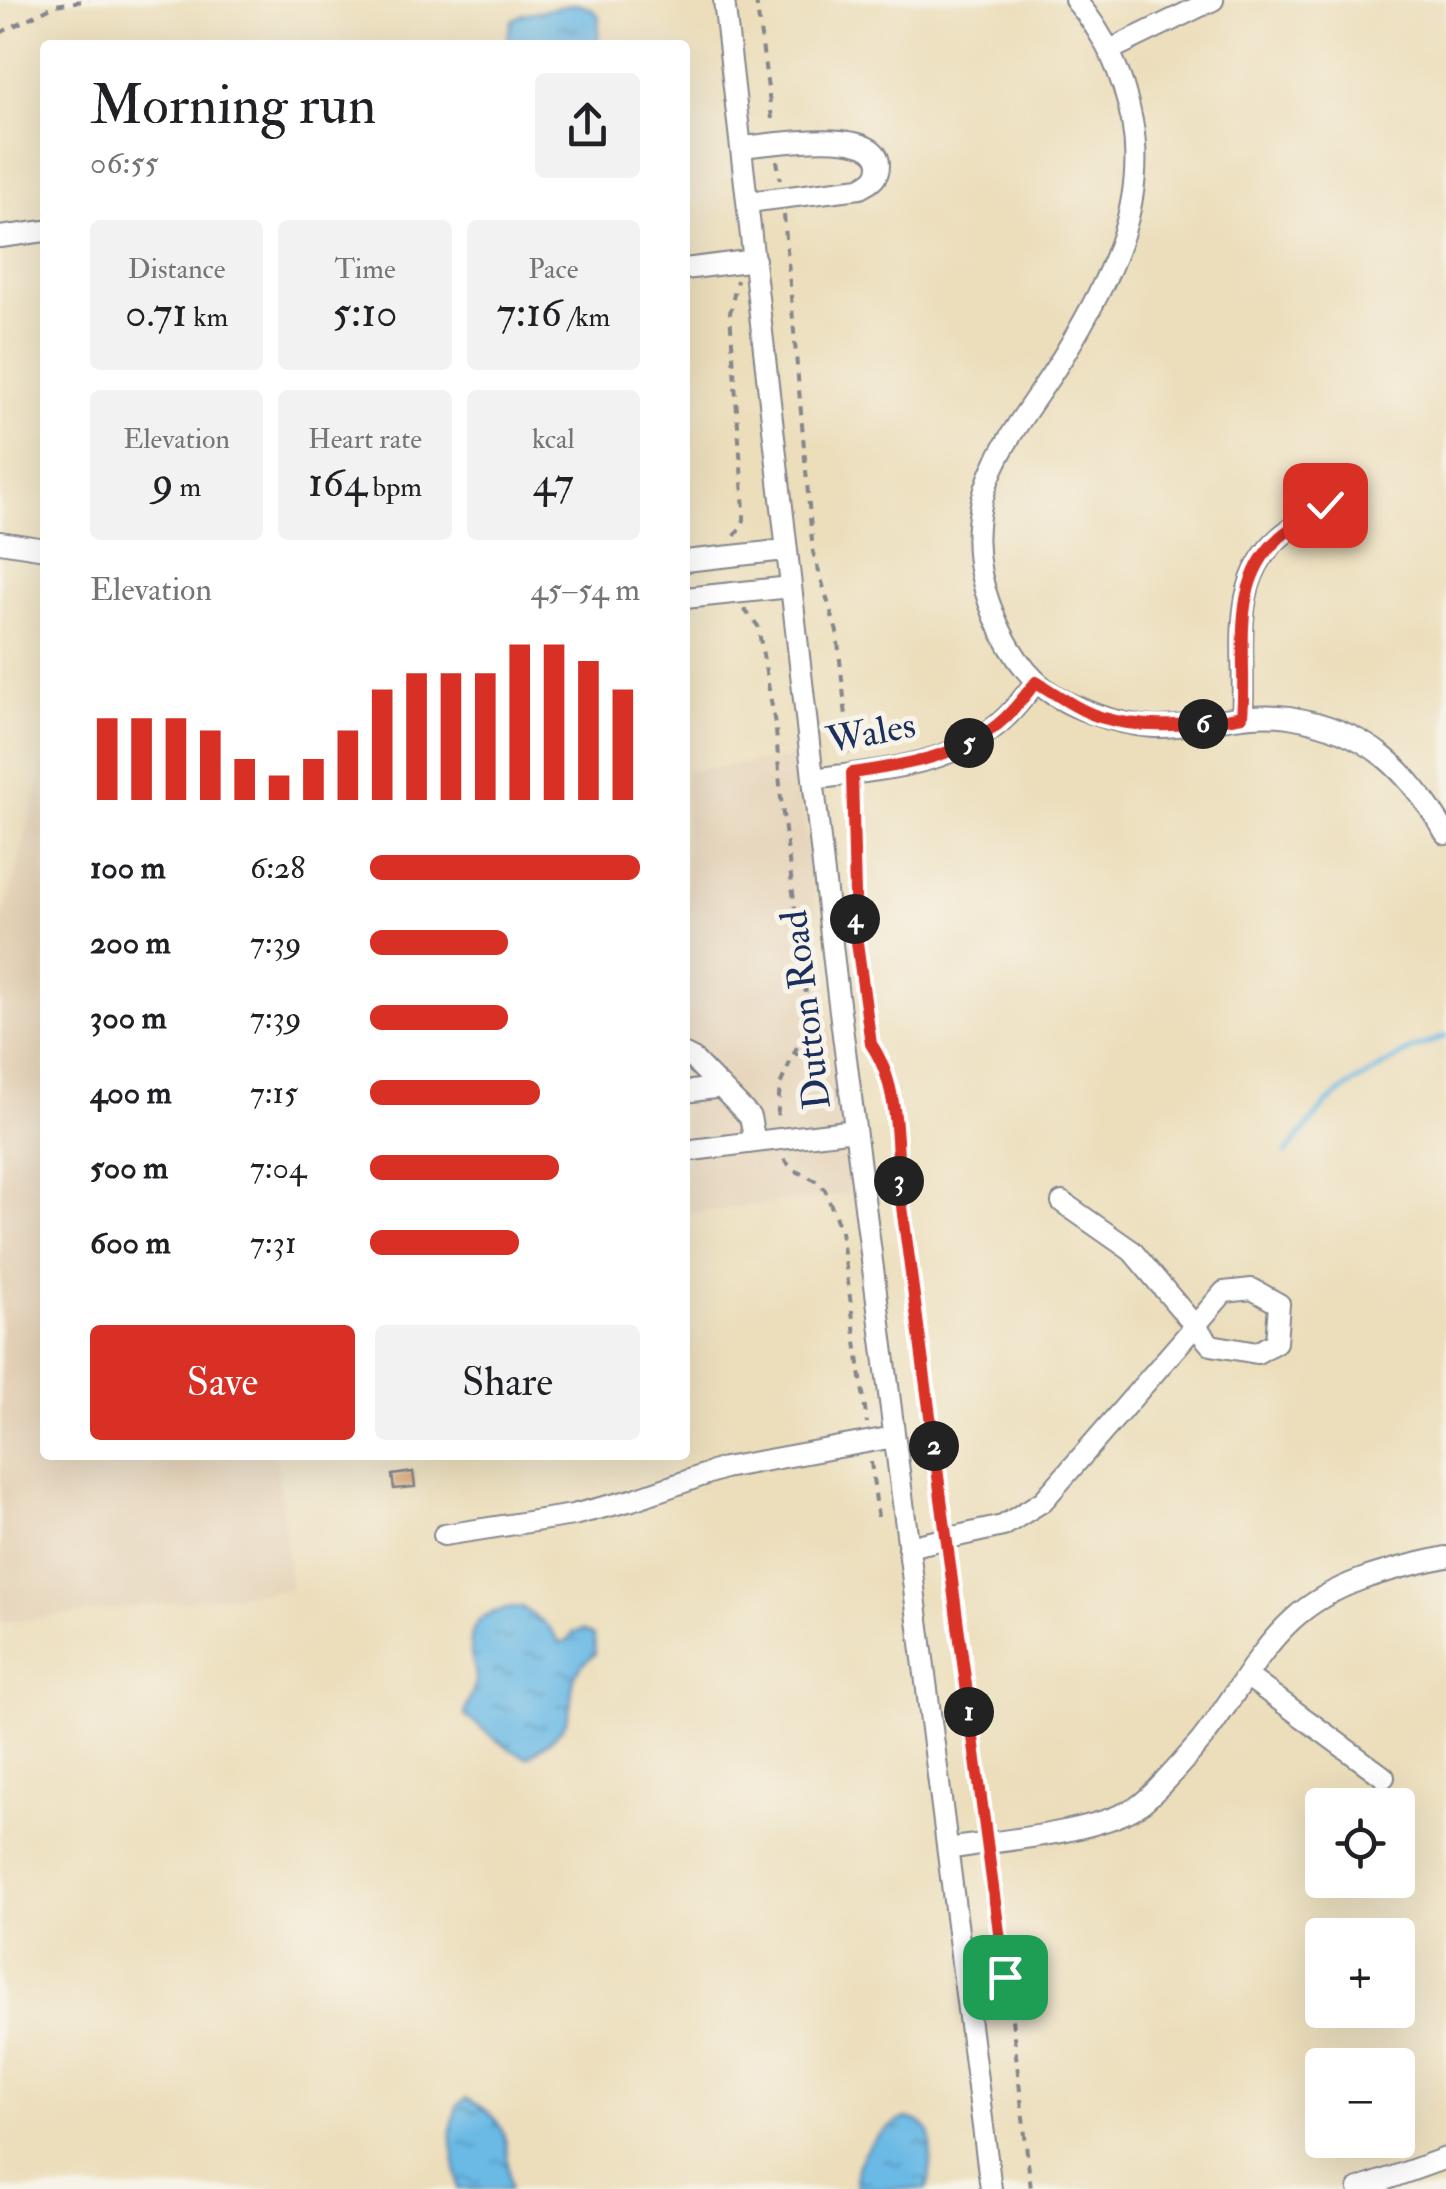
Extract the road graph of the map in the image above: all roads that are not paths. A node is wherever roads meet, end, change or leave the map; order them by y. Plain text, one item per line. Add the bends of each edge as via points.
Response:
1 (724, 0) edge
2 (1075, 0) edge
3 (1212, 0) edge
4 (1110, 50) junction
5 (742, 148) junction
6 (749, 202) junction
7 (40, 232) edge
8 (0, 238) edge
9 (749, 261) junction
10 (690, 268) edge
11 (1325, 505) dead end
12 (0, 542) edge
13 (40, 548) edge
14 (786, 550) junction
15 (690, 561) edge
16 (790, 588) junction
17 (690, 597) edge
18 (1036, 682) junction
19 (1242, 716) junction
20 (813, 779) junction
21 (1446, 834) edge
22 (690, 1059) edge
23 (721, 1087) junction
24 (690, 1091) edge
25 (855, 1130) junction
26 (755, 1142) junction
27 (690, 1150) edge
28 (1062, 1202) dead end
29 (894, 1437) junction
30 (444, 1535) dead end
31 (908, 1547) junction
32 (1446, 1556) edge
33 (1248, 1676) junction
34 (1384, 1777) dead end
35 (948, 1849) junction
36 (1446, 2158) edge
37 (991, 2189) edge
38 (1360, 2189) edge

1 - 5 street, Dutton Road
2 - 4 street
3 - 4 street
4 - 18 street via 1135,138 1126,232 1071,343 990,472 977,539 996,620
5 - 6 street, Dutton Road
5 - 6 street via 815,140 866,144 880,169 860,188
6 - 9 street, Dutton Road
7 - 8 street
9 - 10 street
9 - 14 street, Dutton Road
11 - 19 street via 1278,539 1260,560 1244,598
12 - 13 street
14 - 15 street
14 - 16 street, Dutton Road
16 - 17 street
16 - 20 street, Dutton Road
18 - 19 street via 1097,716 1152,727
18 - 20 street, Wales via 1004,720 965,746 921,761
19 - 21 street via 1289,717 1342,732 1390,758
20 - 25 street, Dutton Road
22 - 23 street
23 - 24 street
23 - 26 street via 750,1117
25 - 26 street
25 - 29 street, Dutton Road
26 - 27 street
28 - 31 street via 1132,1251 1195,1326 1043,1501 1003,1526
29 - 30 street via 724,1468 574,1514
29 - 31 street, Dutton Road
31 - 35 street, Dutton Road
32 - 33 street via 1380,1571 1324,1596 1292,1620
33 - 34 street
33 - 35 street via 1225,1712 1138,1807 1100,1821
35 - 37 street, Dutton Road
36 - 38 street

